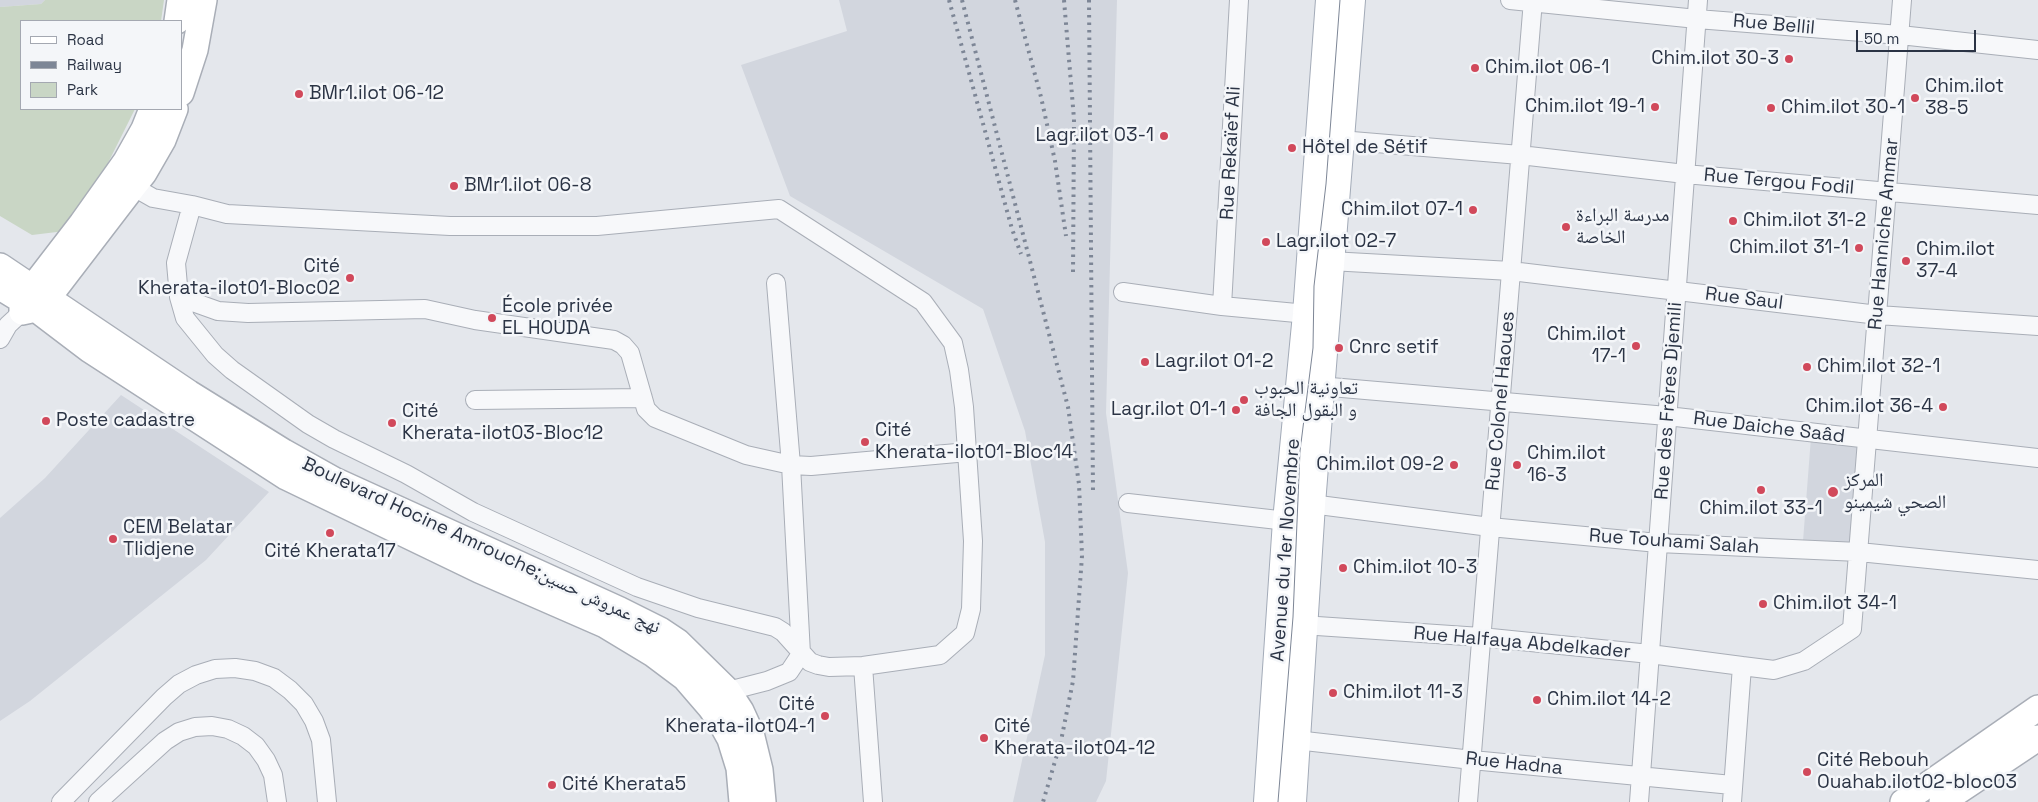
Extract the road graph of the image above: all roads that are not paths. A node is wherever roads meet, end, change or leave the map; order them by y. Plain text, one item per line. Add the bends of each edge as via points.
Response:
1 (180, 0) edge
2 (204, 0) edge
3 (1239, 0) edge
4 (1330, 0) edge
5 (1352, 0) edge
6 (1510, 0) edge
7 (1698, 0) edge
8 (1902, 0) edge
9 (1533, 1) edge
10 (1697, 19) junction
11 (177, 20) edge
12 (1900, 35) junction
13 (2038, 50) edge
14 (182, 90) edge
15 (152, 110) edge
16 (176, 110) edge
17 (1340, 140) junction
18 (1520, 155) junction
19 (1686, 174) junction
20 (125, 182) junction
21 (1888, 192) junction
22 (192, 205) junction
23 (2038, 205) edge
24 (1330, 261) junction
25 (0, 266) edge
26 (1511, 270) junction
27 (776, 283) dead end
28 (0, 287) edge
29 (1677, 291) junction
30 (1123, 292) dead end
31 (179, 297) junction
32 (32, 301) junction
33 (1222, 306) junction
34 (1307, 314) junction
35 (1878, 315) junction
36 (2038, 326) edge
37 (0, 339) edge
38 (1320, 386) junction
39 (643, 398) junction
40 (475, 400) dead end
41 (1502, 402) junction
42 (1667, 416) junction
43 (1868, 439) junction
44 (968, 452) junction
45 (2038, 458) edge
46 (791, 465) junction
47 (1128, 503) dead end
48 (1311, 504) junction
49 (1287, 521) junction
50 (1490, 527) junction
51 (1658, 543) junction
52 (1859, 552) junction
53 (2038, 570) edge
54 (1302, 625) junction
55 (1481, 637) junction
56 (801, 654) junction
57 (1650, 654) junction
58 (863, 666) junction
59 (1742, 666) junction
60 (719, 699) junction
61 (2038, 708) edge
62 (2038, 738) edge
63 (1296, 740) junction
64 (1472, 760) junction
65 (1641, 776) junction
66 (1732, 794) edge
67 (61, 802) edge
68 (98, 802) edge
69 (276, 802) edge
70 (327, 802) edge
71 (742, 802) edge
72 (763, 802) edge
73 (873, 802) edge
74 (1268, 802) edge
75 (1292, 802) edge
76 (1468, 802) edge
77 (1639, 802) edge
78 (1903, 802) edge
79 (1942, 802) edge

1 - 11 main road
2 - 14 main road via 195,50
3 - 33 street, Rue Rekaïef Ali
4 - 34 main road, Avenue du 1er Novembre
5 - 17 main road, Avenue du 1er Novembre
6 - 9 street, Rue Bellil
7 - 10 street, Rue des Frères Djemili
8 - 12 street, Rue Hanniche Ammar
9 - 10 street, Rue Bellil
9 - 18 street, Rue Colonel Haoues
10 - 12 street, Rue Bellil
10 - 19 street, Rue des Frères Djemili
12 - 13 street, Rue Bellil
12 - 21 street, Rue Hanniche Ammar
15 - 20 main road
16 - 20 main road via 144,173
17 - 18 street, Rue Tergou Fodil
17 - 24 main road, Avenue du 1er Novembre
18 - 19 street, Rue Tergou Fodil
18 - 26 street, Rue Colonel Haoues
19 - 21 street, Rue Tergou Fodil
19 - 29 street, Rue des Frères Djemili
20 - 22 street via 153,198
20 - 32 main road
21 - 23 street, Rue Tergou Fodil
21 - 35 street, Rue Hanniche Ammar
22 - 31 street via 176,263
22 - 44 street via 227,214 450,226 597,226 779,209 923,302 946,332 956,353
24 - 26 street, Rue Saul
24 - 38 main road, Avenue du 1er Novembre
25 - 32 main road, Boulevard Hocine Amrouche;نهج عمروش حسين
26 - 29 street, Rue Saul
26 - 41 street, Rue Colonel Haoues
27 - 46 street
28 - 32 main road, Boulevard Hocine Amrouche;نهج عمروش حسين
29 - 35 street, Rue Saul
29 - 42 street, Rue des Frères Djemili
30 - 33 street
31 - 39 street via 218,311 248,313 425,309 475,320 614,340 630,353
31 - 56 street via 186,318 215,355 325,434 474,512 645,591 775,627
32 - 37 street via 8,325
32 - 60 main road, Boulevard Hocine Amrouche;نهج عمروش حسين via 334,480 660,630 684,648
33 - 34 street
34 - 49 main road, Avenue du 1er Novembre
35 - 36 street, Rue Saul
35 - 43 street, Rue Hanniche Ammar
38 - 41 street, Rue Daiche Saâd
38 - 48 main road, Avenue du 1er Novembre
39 - 40 street
39 - 46 street via 646,409 662,422 746,455
41 - 42 street, Rue Daiche Saâd
41 - 50 street, Rue Colonel Haoues
42 - 43 street, Rue Daiche Saâd
42 - 51 street, Rue des Frères Djemili
43 - 45 street, Rue Daiche Saâd
43 - 52 street, Rue Hanniche Ammar
44 - 46 street
44 - 58 street via 973,541 971,609 965,633 940,655
46 - 56 street
47 - 49 street
48 - 50 street, Rue Touhami Salah
48 - 54 main road, Avenue du 1er Novembre
49 - 74 main road, Avenue du 1er Novembre
50 - 51 street, Rue Touhami Salah
50 - 55 street, Rue Colonel Haoues
51 - 52 street, Rue Touhami Salah
51 - 57 street, Rue des Frères Djemili
52 - 53 street, Rue Touhami Salah
52 - 59 street, Rue Hanniche Ammar via 1852,629 1804,661 1774,670
54 - 55 street, Rue Halfaya Abdelkader
54 - 63 main road, Avenue du 1er Novembre
55 - 57 street, Rue Halfaya Abdelkader
55 - 64 street, Rue Colonel Haoues
56 - 58 street via 810,662 824,666
56 - 60 street via 789,672
57 - 59 street, Rue Halfaya Abdelkader
57 - 65 street, Rue des Frères Djemili
58 - 73 street
59 - 66 street
60 - 71 main road, Boulevard Hocine Amrouche;نهج عمروش حسين via 739,768
60 - 72 main road, Boulevard Hocine Amrouche;نهج عمروش حسين via 740,711 751,733 760,770
61 - 78 main road
62 - 79 main road
63 - 64 street, Rue Hadna
63 - 75 main road, Avenue du 1er Novembre
64 - 65 street, Rue Hadna
64 - 76 street, Rue Colonel Haoues
65 - 66 street, Rue Hadna
65 - 77 street, Rue des Frères Djemili
67 - 70 street via 179,684 206,672 235,668 274,678 304,704 321,740
68 - 69 street via 164,741 179,732 212,726 236,732 256,746 273,775

